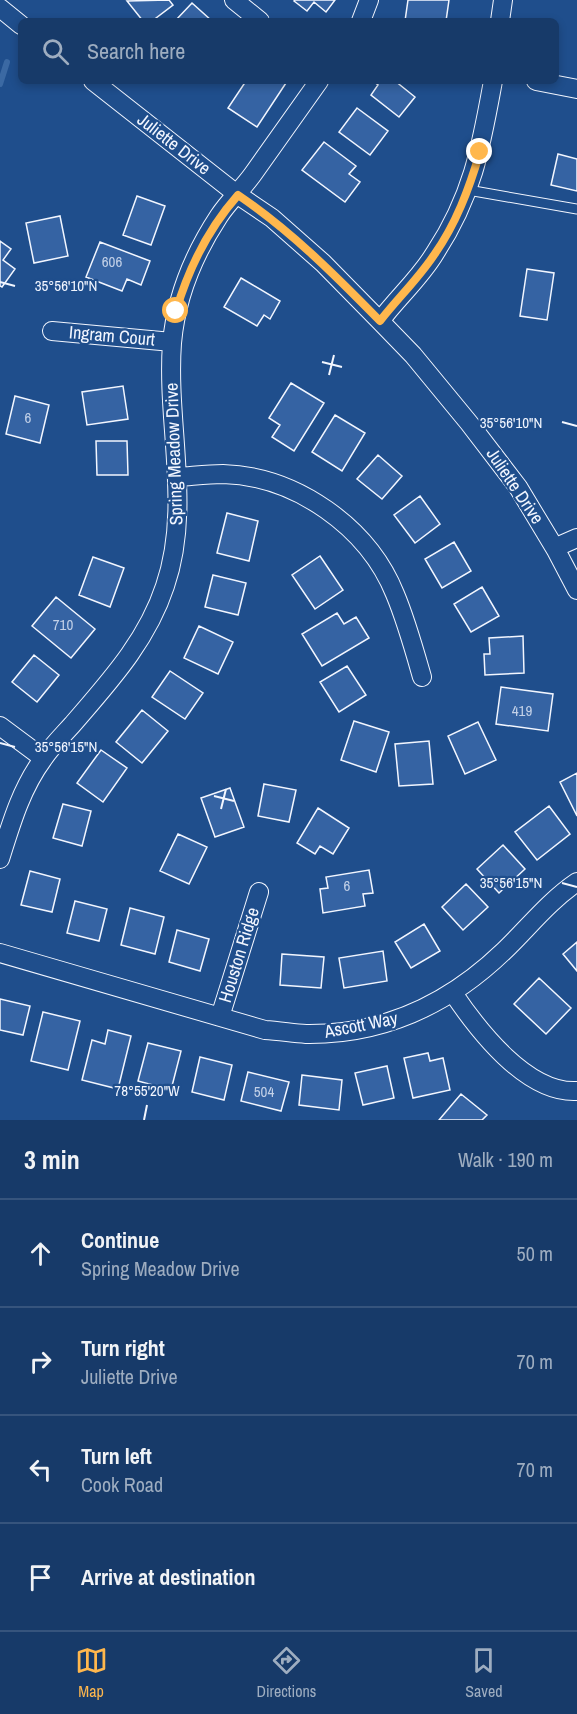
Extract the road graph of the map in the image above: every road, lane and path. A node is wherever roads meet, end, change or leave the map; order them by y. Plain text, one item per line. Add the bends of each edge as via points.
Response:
1 (234, 0) edge
2 (369, 0) edge
3 (503, 0) edge
4 (0, 8) edge
5 (256, 18) edge
6 (362, 18) edge
7 (500, 18) edge
8 (18, 23) edge
9 (97, 84) edge
10 (317, 84) edge
11 (492, 84) edge
12 (554, 84) edge
13 (577, 88) edge
14 (468, 190) junction
15 (238, 195) junction
16 (577, 209) edge
17 (380, 321) junction
18 (52, 331) dead end
19 (172, 342) junction
20 (178, 477) junction
21 (577, 538) edge
22 (556, 550) junction
23 (577, 590) edge
24 (422, 677) dead end
25 (0, 726) edge
26 (43, 758) junction
27 (0, 859) edge
28 (577, 882) edge
29 (259, 892) dead end
30 (0, 953) edge
31 (453, 993) junction
32 (220, 1017) junction
33 (577, 1091) edge

1 - 5 street
2 - 6 street
3 - 7 street
4 - 8 street
9 - 15 street, Juliette Drive
10 - 15 street, Spring Meadow Drive
11 - 14 street via 480,152
12 - 13 street
14 - 16 lane
14 - 17 street via 435,255
15 - 17 street, Juliette Drive via 272,218
15 - 19 street, Spring Meadow Drive via 220,214 199,249 176,311
17 - 22 street, Juliette Drive via 483,441 518,487
18 - 19 street, Ingram Court
19 - 20 street, Spring Meadow Drive
20 - 24 street via 224,474 258,479 321,505 345,524 383,569 395,593
20 - 26 street, Spring Meadow Drive via 174,554 153,617 118,672
21 - 22 street
22 - 23 street, Juliette Drive
25 - 26 street
26 - 27 street, Spring Meadow Drive via 27,783
28 - 31 street, Ascott Way via 547,906 483,972
29 - 32 street, Houston Ridge
30 - 32 street, Ascott Way
31 - 32 street, Ascott Way via 408,1016 338,1033 265,1030
31 - 33 street via 477,1028 517,1067 546,1084

